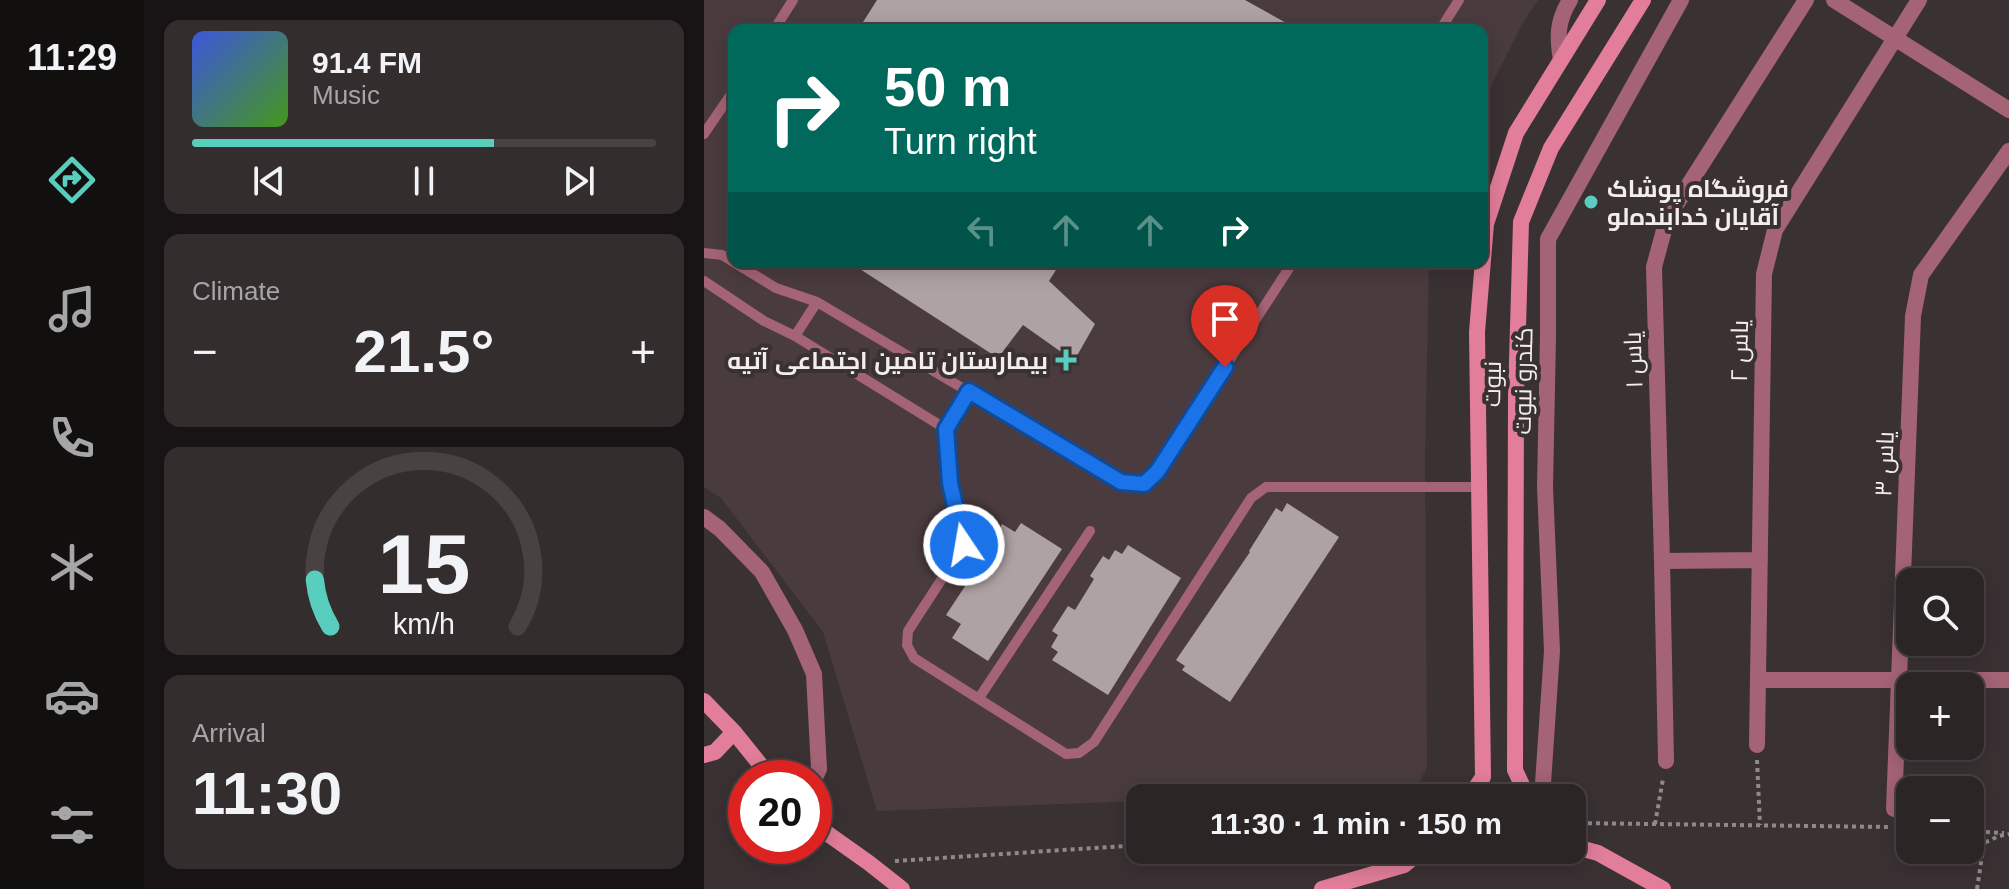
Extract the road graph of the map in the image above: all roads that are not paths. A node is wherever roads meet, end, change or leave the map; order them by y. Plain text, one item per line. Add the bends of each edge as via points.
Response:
1 (793, 0) edge
2 (1459, 0) edge
3 (1570, 0) edge
4 (1598, 0) edge
5 (1643, 0) edge
6 (1681, 0) edge
7 (1806, 0) edge
8 (1834, 0) edge
9 (1919, 0) edge
10 (778, 24) edge
11 (1444, 24) edge
12 (1895, 38) junction
13 (1561, 60) junction
14 (728, 99) edge
15 (2009, 110) edge
16 (704, 134) edge
17 (2009, 151) edge
18 (1488, 218) edge
19 (704, 253) edge
20 (728, 259) edge
21 (743, 268) edge
22 (1289, 268) edge
23 (1482, 268) edge
24 (704, 281) edge
25 (817, 302) junction
26 (795, 336) junction
27 (969, 391) junction
28 (946, 429) junction
29 (1479, 487) junction
30 (704, 517) edge
31 (1090, 531) dead end
32 (1760, 560) junction
33 (1662, 561) junction
34 (1898, 672) edge
35 (1758, 680) junction
36 (1896, 680) edge
37 (1984, 680) edge
38 (2009, 680) edge
39 (979, 698) junction
40 (704, 701) edge
41 (734, 732) junction
42 (1896, 744) edge
43 (1757, 745) road end
44 (704, 755) edge
45 (757, 760) edge
46 (819, 760) edge
47 (1666, 761) road end
48 (1478, 784) edge
49 (1522, 784) edge
50 (1543, 784) edge
51 (1894, 809) dead end
52 (832, 837) edge
53 (1586, 850) edge
54 (1405, 864) edge
55 (902, 889) edge
56 (1322, 889) edge
57 (1663, 889) edge

1 - 10 lane
2 - 11 lane
3 - 13 street via 1557,38
4 - 13 main road, نبوت
5 - 49 main road, نبوت via 1551,148 1521,222 1515,770
6 - 50 street, کندرو نبوت via 1548,239 1545,487 1552,651
7 - 33 street, یاس ۱ via 1667,219 1654,267
8 - 12 street
9 - 12 street, یاس ۲
12 - 15 street
12 - 32 street, یاس ۲ via 1775,230 1764,274
13 - 18 main road, نبوت via 1516,133
14 - 16 lane
17 - 34 street, یاس ۳ via 1921,275 1913,316
19 - 20 lane
21 - 25 lane via 776,288
22 - 27 lane via 1157,472 1144,484 1121,482
23 - 29 main road, نبوت via 1477,332
24 - 26 lane
25 - 26 lane
25 - 27 lane
26 - 28 lane
27 - 28 lane
28 - 39 lane via 950,483 964,545 908,631 907,645 914,658
29 - 39 lane via 1266,487 1251,498 1094,742 1079,753 1066,754
29 - 48 main road, نبوت via 1483,777
30 - 46 street via 762,572 795,630 814,674
31 - 39 lane
32 - 33 street
32 - 35 street, یاس ۲
33 - 47 street, یاس ۱
35 - 36 street
35 - 43 street, یاس ۲
37 - 38 street
40 - 41 main road
41 - 44 main road via 715,752
41 - 45 main road
42 - 51 street, یاس ۳
52 - 55 main road
53 - 57 main road
54 - 56 main road

